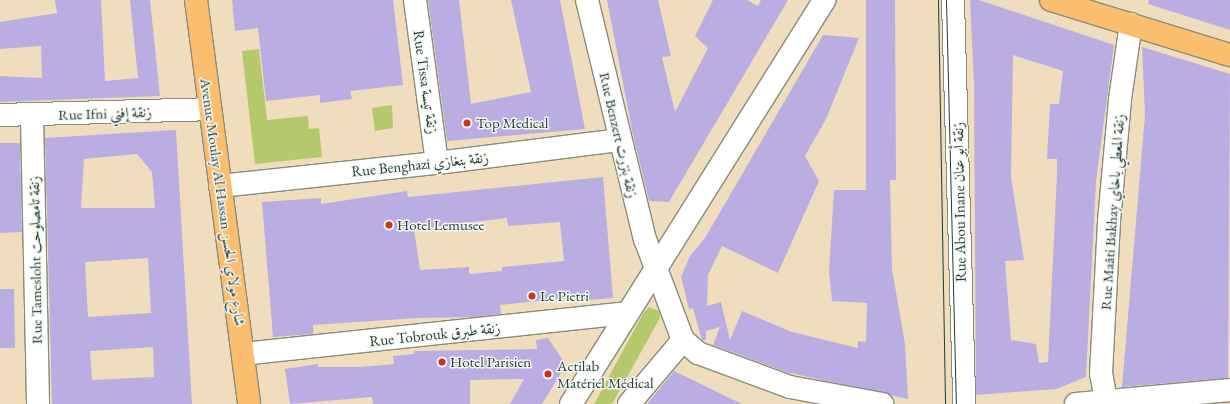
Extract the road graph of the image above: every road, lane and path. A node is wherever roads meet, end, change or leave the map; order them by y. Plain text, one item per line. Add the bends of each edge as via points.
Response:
1 (196, 0) edge
2 (415, 0) edge
3 (587, 0) edge
4 (824, 0) edge
5 (953, 0) edge
6 (1051, 0) edge
7 (1131, 24) junction
8 (1230, 55) edge
9 (210, 109) junction
10 (0, 115) edge
11 (32, 116) junction
12 (620, 140) junction
13 (437, 163) junction
14 (220, 186) junction
15 (656, 268) junction
16 (627, 313) junction
17 (683, 340) junction
18 (244, 354) junction
19 (1230, 390) edge
20 (831, 400) edge
21 (1106, 401) junction
22 (38, 404) edge
23 (248, 404) edge
24 (571, 404) edge
25 (629, 404) edge
26 (882, 404) edge
27 (964, 404) edge
28 (1076, 404) edge

1 - 9 main road, Avenue Moulay Al Hassan شارع مولاي الحسن
2 - 13 street, Rue Tissa زنقة تيسة
3 - 12 street, Rue Benzert زنقة بنزرت
4 - 15 street
5 - 27 street, Rue Abou Inane زنقة أبو عنان
6 - 7 main road
7 - 8 main road
7 - 21 street, Rue Maâti Bakhay زنقة المعطي باخاي via 1120,99 1109,221 1101,374
9 - 11 street, Rue Ifni زنقة إفني
9 - 14 main road, Avenue Moulay Al Hassan شارع مولاي الحسن
10 - 11 street, Rue Ifni زنقة إفني
11 - 22 street, Rue Tamesloht زنقة تامصلوحت
12 - 13 street, Rue Benghazi زنقة بنغازي
12 - 15 street, Rue Benzert زنقة بنزرت via 639,220
13 - 14 street, Rue Benghazi زنقة بنغازي
14 - 18 main road, Avenue Moulay Al Hassan شارع مولاي الحسن
15 - 16 street
15 - 17 street, Rue Benzert زنقة بنزرت
16 - 18 street, Rue Tobrouk زنقة طبرق
16 - 24 street
17 - 20 street via 698,353 739,370
17 - 25 street
18 - 23 main road, Avenue Moulay Al Hassan شارع مولاي الحسن
19 - 21 street
20 - 26 street
21 - 28 street

